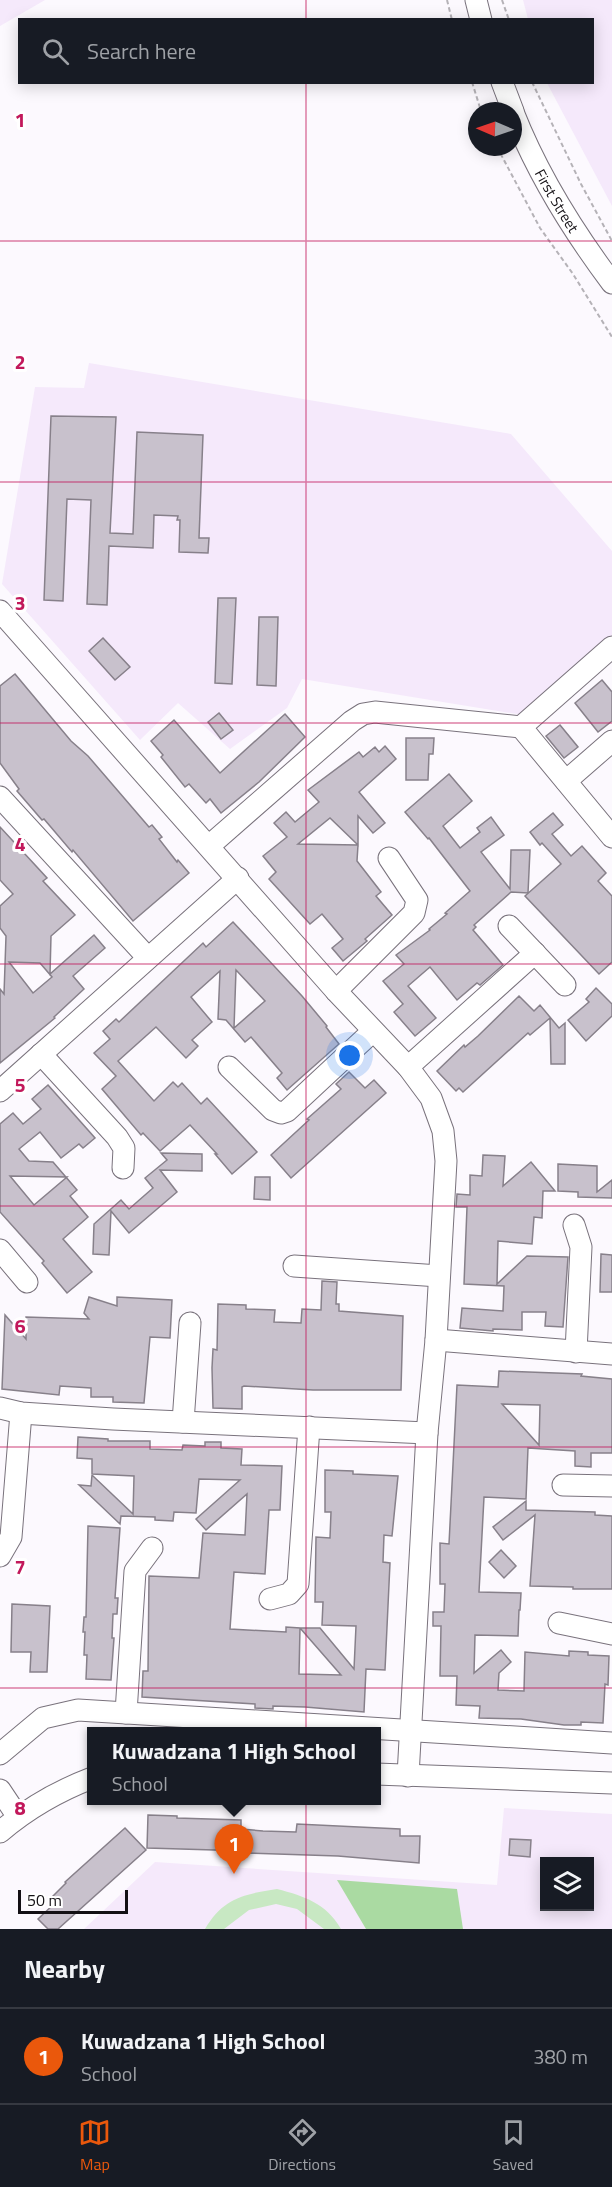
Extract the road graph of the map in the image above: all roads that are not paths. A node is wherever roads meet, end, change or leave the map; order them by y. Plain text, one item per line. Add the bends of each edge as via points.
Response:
1 (476, 0) edge
2 (480, 18) edge
3 (503, 84) edge
4 (510, 102) edge
5 (522, 131) edge
6 (612, 283) edge
7 (0, 611) edge
8 (612, 647) edge
9 (521, 726) junction
10 (612, 741) edge
11 (566, 781) junction
12 (0, 797) edge
13 (612, 837) edge
14 (209, 846) junction
15 (389, 858) dead end
16 (238, 878) junction
17 (509, 926) dead end
18 (535, 953) junction
19 (148, 958) junction
20 (565, 985) dead end
21 (336, 991) junction
22 (373, 1031) junction
23 (41, 1054) junction
24 (229, 1067) dead end
25 (408, 1067) junction
26 (0, 1091) edge
27 (123, 1168) dead end
28 (574, 1224) dead end
29 (0, 1250) edge
30 (294, 1266) dead end
31 (439, 1276) junction
32 (27, 1282) dead end
33 (190, 1323) dead end
34 (436, 1340) junction
35 (576, 1352) junction
36 (612, 1354) edge
37 (10, 1411) edge
38 (183, 1422) junction
39 (309, 1427) junction
40 (427, 1433) junction
41 (563, 1485) dead end
42 (612, 1486) edge
43 (152, 1548) dead end
44 (0, 1556) edge
45 (270, 1599) dead end
46 (559, 1623) dead end
47 (612, 1634) edge
48 (126, 1713) junction
49 (337, 1727) edge
50 (381, 1730) edge
51 (412, 1732) junction
52 (612, 1743) edge
53 (0, 1754) edge
54 (381, 1774) edge
55 (408, 1776) junction
56 (87, 1780) edge
57 (612, 1783) edge
58 (0, 1790) edge
59 (18, 1817) junction
60 (0, 1832) edge

1 - 2 street
3 - 4 street, First Street
5 - 6 street, First Street via 565,214
7 - 14 street
8 - 9 street
9 - 11 street
9 - 14 street via 363,714
10 - 11 street
11 - 13 street
12 - 19 street
14 - 16 street
15 - 21 street via 417,900 414,913
16 - 19 street
16 - 21 street
17 - 18 street
18 - 20 street
18 - 25 street
19 - 23 street
21 - 22 street
22 - 24 street via 287,1111 280,1113
22 - 25 street
23 - 26 street
23 - 27 street via 117,1137 124,1148
25 - 31 street via 431,1098 443,1131 446,1161
28 - 35 street via 581,1246
29 - 32 street
30 - 31 street
31 - 34 street
33 - 38 street
34 - 35 street
34 - 40 street
35 - 36 street
37 - 38 street
37 - 44 street via 11,1537
38 - 39 street
39 - 40 street
39 - 45 street via 298,1584 289,1594
40 - 51 street
41 - 42 street
43 - 48 street via 135,1571
46 - 47 street
48 - 49 street
48 - 53 street via 78,1710 43,1718
50 - 51 street
51 - 52 street
51 - 55 street
54 - 55 street
55 - 57 street
56 - 59 street via 69,1786
58 - 59 street
59 - 60 street

